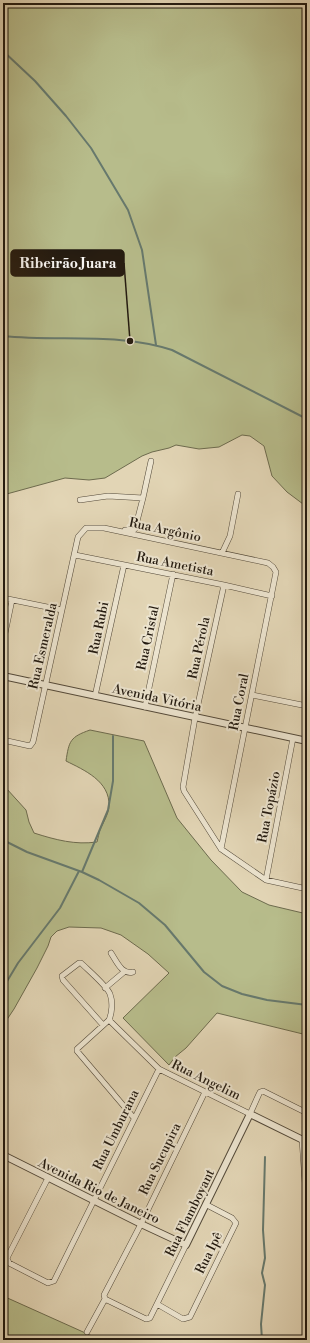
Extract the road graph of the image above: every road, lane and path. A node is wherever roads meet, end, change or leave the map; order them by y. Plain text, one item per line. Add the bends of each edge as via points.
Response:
1 (151, 460) dead end
2 (238, 494) dead end
3 (143, 498) junction
4 (80, 500) dead end
5 (104, 528) junction
6 (222, 553) junction
7 (74, 555) junction
8 (268, 563) joint
9 (124, 565) junction
10 (173, 574) junction
11 (224, 585) junction
12 (272, 596) junction
13 (3, 598) edge
14 (12, 600) junction
15 (62, 610) junction
16 (3, 643) edge
17 (3, 676) edge
18 (45, 686) junction
19 (252, 694) junction
20 (96, 696) junction
21 (307, 706) edge
22 (144, 707) junction
23 (195, 718) junction
24 (245, 728) junction
25 (293, 738) junction
26 (3, 740) edge
27 (307, 741) edge
28 (221, 849) junction
29 (266, 880) junction
30 (307, 889) edge
31 (111, 954) dead end
32 (124, 972) junction
33 (133, 972) dead end
34 (105, 988) junction
35 (108, 1020) junction
36 (103, 1025) junction
37 (159, 1069) junction
38 (205, 1092) junction
39 (307, 1113) edge
40 (250, 1114) junction
41 (134, 1118) junction
42 (305, 1140) edge
43 (3, 1156) edge
44 (48, 1178) junction
45 (94, 1201) junction
46 (207, 1204) junction
47 (307, 1212) edge
48 (140, 1224) junction
49 (186, 1245) junction
50 (105, 1299) junction
51 (157, 1304) junction
52 (87, 1332) dead end

1 - 3 street
2 - 6 street via 230,536
3 - 4 street via 108,496
3 - 5 street via 134,530
5 - 6 street, Rua Argônio
5 - 7 street, Rua Argônio via 86,528 78,537
6 - 8 street, Rua Argônio
7 - 9 street, Rua Ametista
7 - 15 street, Rua Esmeralda
8 - 12 street, Rua Coral via 276,572
9 - 10 street, Rua Ametista
9 - 20 street, Rua Rubi
10 - 11 street, Rua Ametista
10 - 22 street, Rua Cristal
11 - 12 street, Rua Ametista
11 - 23 street, Rua Pérola
12 - 19 street, Rua Coral
13 - 14 street
14 - 15 street
14 - 16 street
15 - 18 street, Rua Esmeralda
17 - 18 street, Avenida Vitória
18 - 20 street, Avenida Vitória
18 - 26 street, Rua Esmeralda via 34,742 30,746
19 - 21 street
19 - 24 street, Rua Coral
20 - 22 street, Avenida Vitória
22 - 23 street, Avenida Vitória
23 - 24 street, Avenida Vitória
23 - 28 street, Rua Pérola via 183,787
24 - 25 street, Avenida Vitória
24 - 28 street, Rua Coral
25 - 27 street, Avenida Vitória
25 - 29 street, Rua Topázio
28 - 29 street
29 - 30 street
31 - 32 street
32 - 33 street
32 - 34 street
34 - 35 street via 110,995 111,1014
34 - 36 street via 81,963 62,976
35 - 36 street
35 - 37 street, Rua Angelim
36 - 41 street via 76,1051
37 - 38 street, Rua Angelim
37 - 41 street, Rua Umburana
38 - 40 street, Rua Angelim
38 - 48 street, Rua Sucupira
39 - 40 street via 263,1091 258,1094
40 - 42 street, Rua Angelim
40 - 46 street, Rua Flamboyant
41 - 45 street, Rua Umburana
42 - 47 street
43 - 44 street, Avenida Rio de Janeiro
44 - 45 street, Avenida Rio de Janeiro
44 - 45 street, Rua Umburana via 7,1258 9,1263 48,1282 54,1281
45 - 48 street, Avenida Rio de Janeiro
46 - 49 street, Rua Flamboyant
46 - 51 street, Rua Ipê via 236,1223 190,1317 183,1319
48 - 49 street, Avenida Rio de Janeiro
48 - 50 street, Rua Sucupira via 104,1295
49 - 51 street, Rua Flamboyant
50 - 51 street, Rua Flamboyant via 146,1319 150,1318
50 - 52 street, Rua Sucupira

